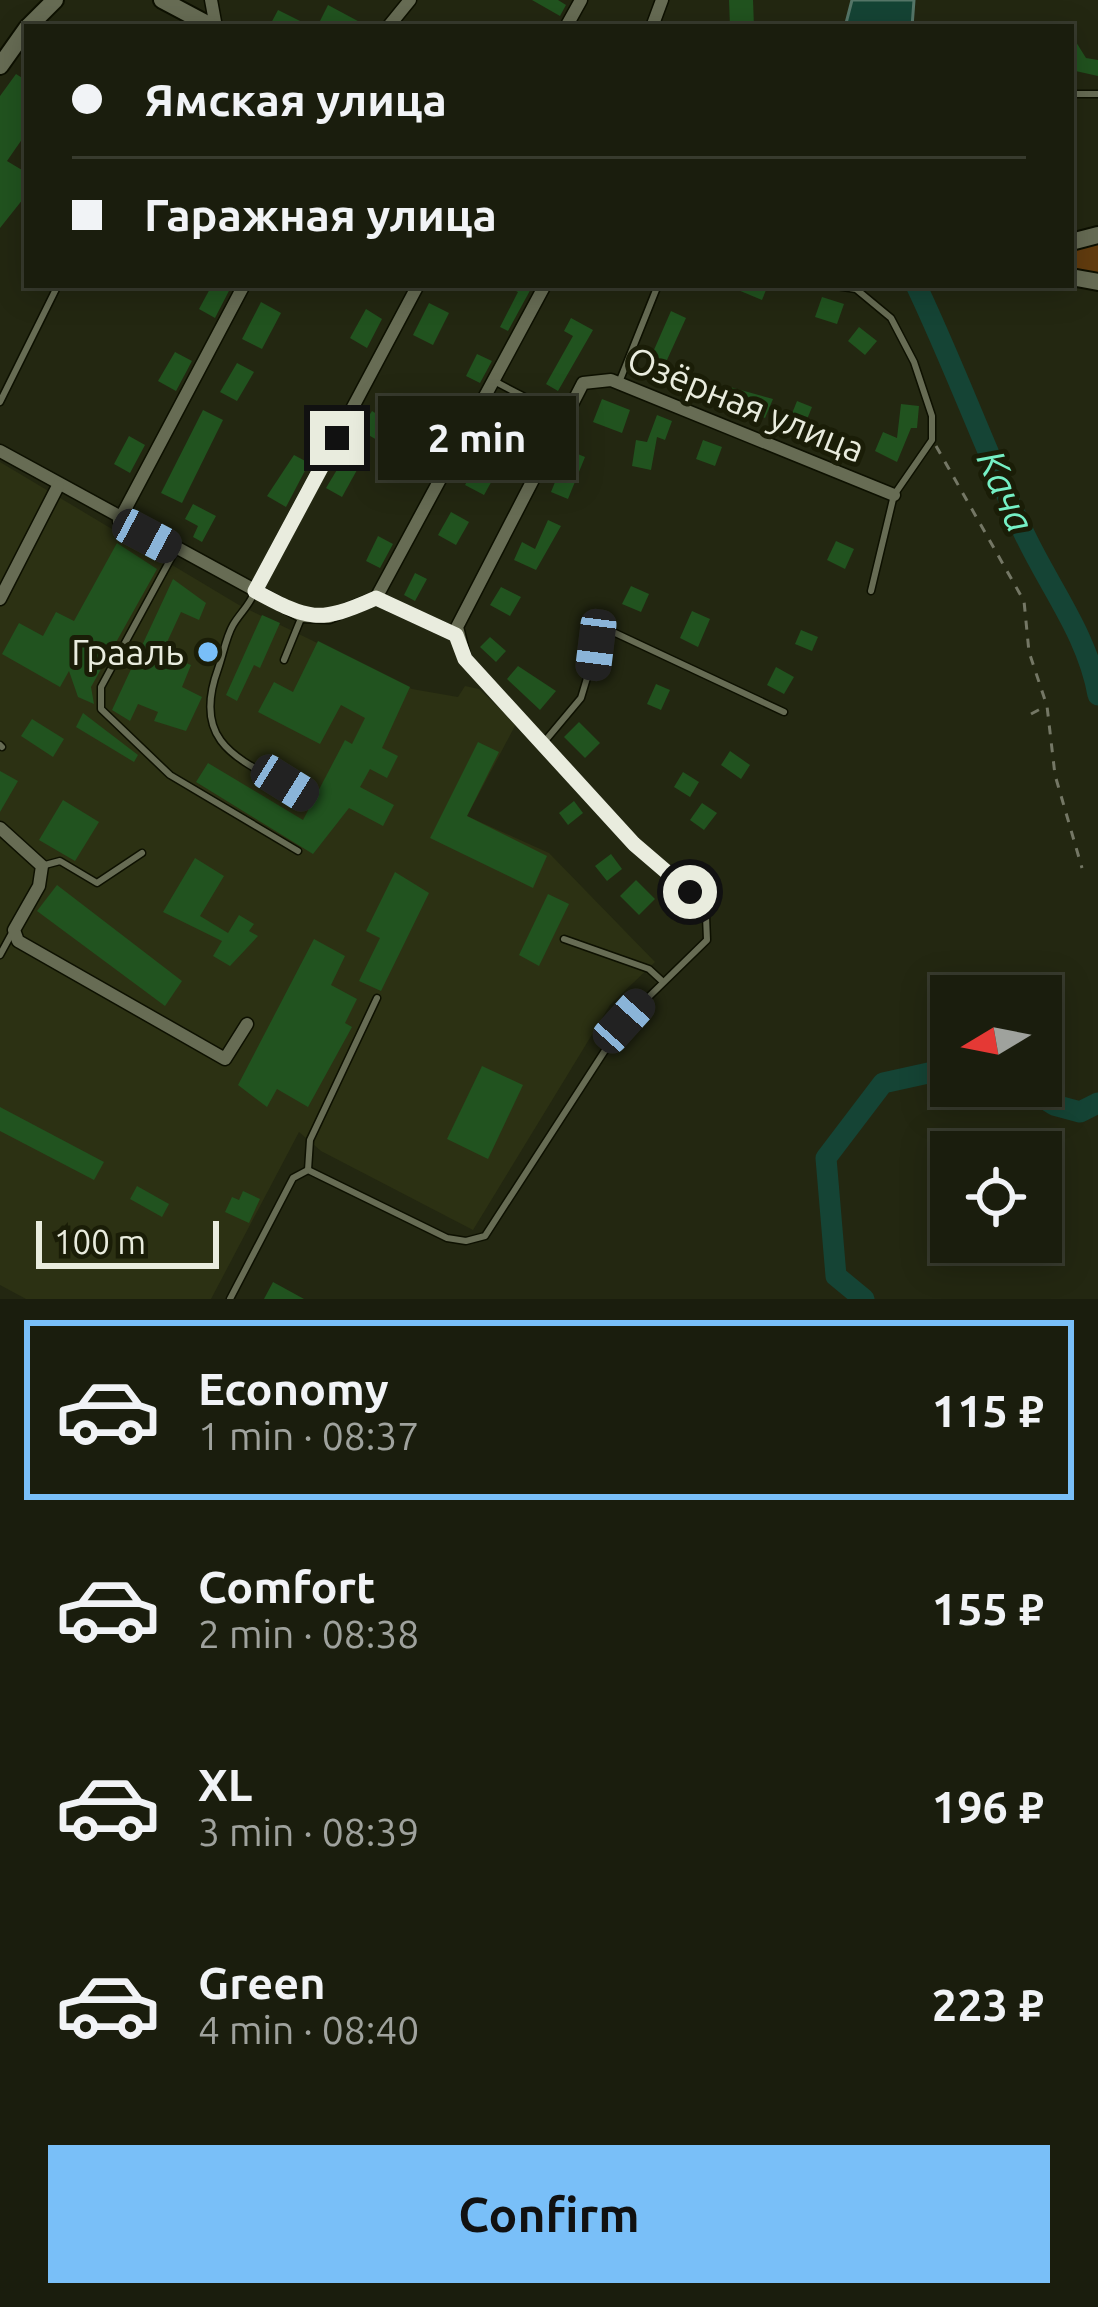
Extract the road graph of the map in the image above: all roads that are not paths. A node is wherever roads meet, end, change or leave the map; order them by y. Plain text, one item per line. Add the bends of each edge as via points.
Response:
1 (55, 0) edge
2 (162, 0) edge
3 (410, 0) edge
4 (31, 24) edge
5 (208, 24) edge
6 (390, 24) edge
7 (24, 32) edge
8 (0, 67) edge
9 (57, 288) edge
10 (242, 288) edge
11 (416, 288) edge
12 (543, 288) edge
13 (657, 288) edge
14 (850, 288) edge
15 (496, 382) junction
16 (619, 383) junction
17 (0, 402) edge
18 (561, 416) junction
19 (0, 451) edge
20 (58, 486) junction
21 (894, 495) junction
22 (119, 521) junction
23 (175, 551) junction
24 (255, 591) junction
25 (871, 591) dead end
26 (376, 598) junction
27 (0, 599) edge
28 (302, 616) junction
29 (456, 635) junction
30 (284, 660) dead end
31 (784, 712) dead end
32 (545, 741) junction
33 (307, 797) dead end
34 (0, 828) edge
35 (298, 850) dead end
36 (142, 854) dead end
37 (41, 866) junction
38 (690, 892) joint
39 (14, 930) junction
40 (564, 938) dead end
41 (0, 955) edge
42 (661, 980) junction
43 (377, 998) dead end
44 (247, 1024) dead end
45 (308, 1170) junction
46 (230, 1299) edge

1 - 4 street
2 - 5 street
3 - 6 street
7 - 8 street
9 - 17 lane
10 - 22 street
11 - 24 street
12 - 15 street
13 - 16 lane
14 - 21 lane via 892,318 926,391 932,440
15 - 18 lane
15 - 26 street
16 - 18 street, Озёрная улица via 591,380 576,388
16 - 21 street, Озёрная улица
18 - 29 street
19 - 20 street
20 - 22 street
20 - 27 street
21 - 25 lane
22 - 23 street
23 - 24 street
23 - 35 lane via 101,687 101,709 170,775
24 - 28 street
24 - 33 lane via 213,682 211,724 231,753
26 - 28 street via 329,617
26 - 29 street
28 - 30 lane
29 - 32 street via 465,659
31 - 32 lane via 611,631 599,638 581,698
32 - 38 street via 634,844
34 - 37 street
36 - 37 lane via 98,883 60,861
37 - 39 street
38 - 42 lane via 706,916 707,940
39 - 41 lane
39 - 44 street via 17,941 225,1059
40 - 42 lane
42 - 45 lane via 624,1021 485,1236 447,1238
43 - 45 lane via 310,1140
45 - 46 lane via 293,1178

